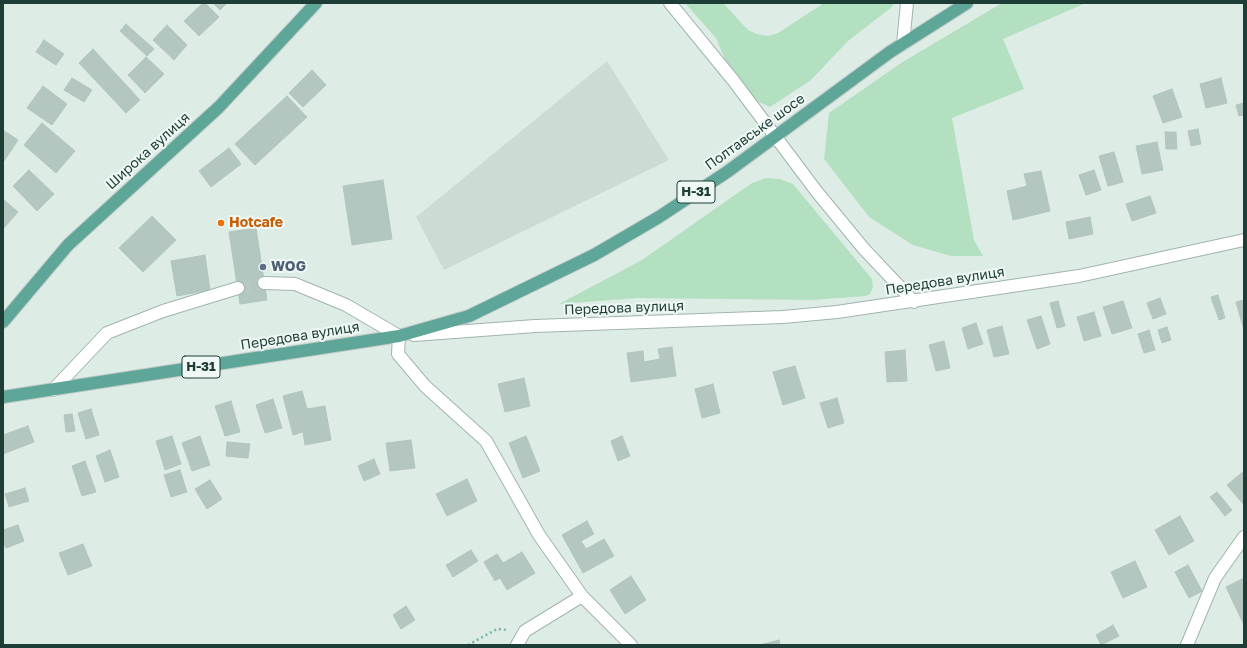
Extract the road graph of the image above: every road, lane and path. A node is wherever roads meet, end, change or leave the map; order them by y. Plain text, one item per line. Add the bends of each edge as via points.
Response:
1 (316, 3) edge
2 (670, 3) edge
3 (907, 3) edge
4 (967, 3) edge
5 (903, 44) junction
6 (776, 136) junction
7 (1244, 240) edge
8 (264, 283) tunnel mouth
9 (238, 288) tunnel mouth
10 (914, 302) junction
11 (3, 322) edge
12 (399, 336) junction
13 (53, 390) junction
14 (3, 397) edge
15 (1244, 537) edge
16 (582, 596) junction
17 (525, 631) junction
18 (468, 645) edge
19 (517, 645) edge
20 (631, 645) edge
21 (1187, 645) edge

1 - 11 main road, Широка вулиця via 219,107 68,245
2 - 6 street
3 - 5 street
4 - 5 main road, Полтавське шосе / Н-31
5 - 6 main road, Полтавське шосе / Н-31
6 - 10 street via 817,192 864,249
6 - 12 main road, Полтавське шосе / Н-31 via 727,172 594,255 469,316
7 - 10 street, Передова вулиця via 1079,276
8 - 12 street via 295,284 346,305
9 - 13 street via 163,311 107,333
10 - 12 street, Передова вулиця via 783,317 535,326
12 - 13 main road, Передова вулиця / Н-31
12 - 16 street via 398,354 425,386 486,441 539,535
13 - 14 main road, Передова вулиця / Н-31
15 - 21 street via 1215,578
16 - 17 street
16 - 20 street
17 - 18 path via 497,629
17 - 19 street

